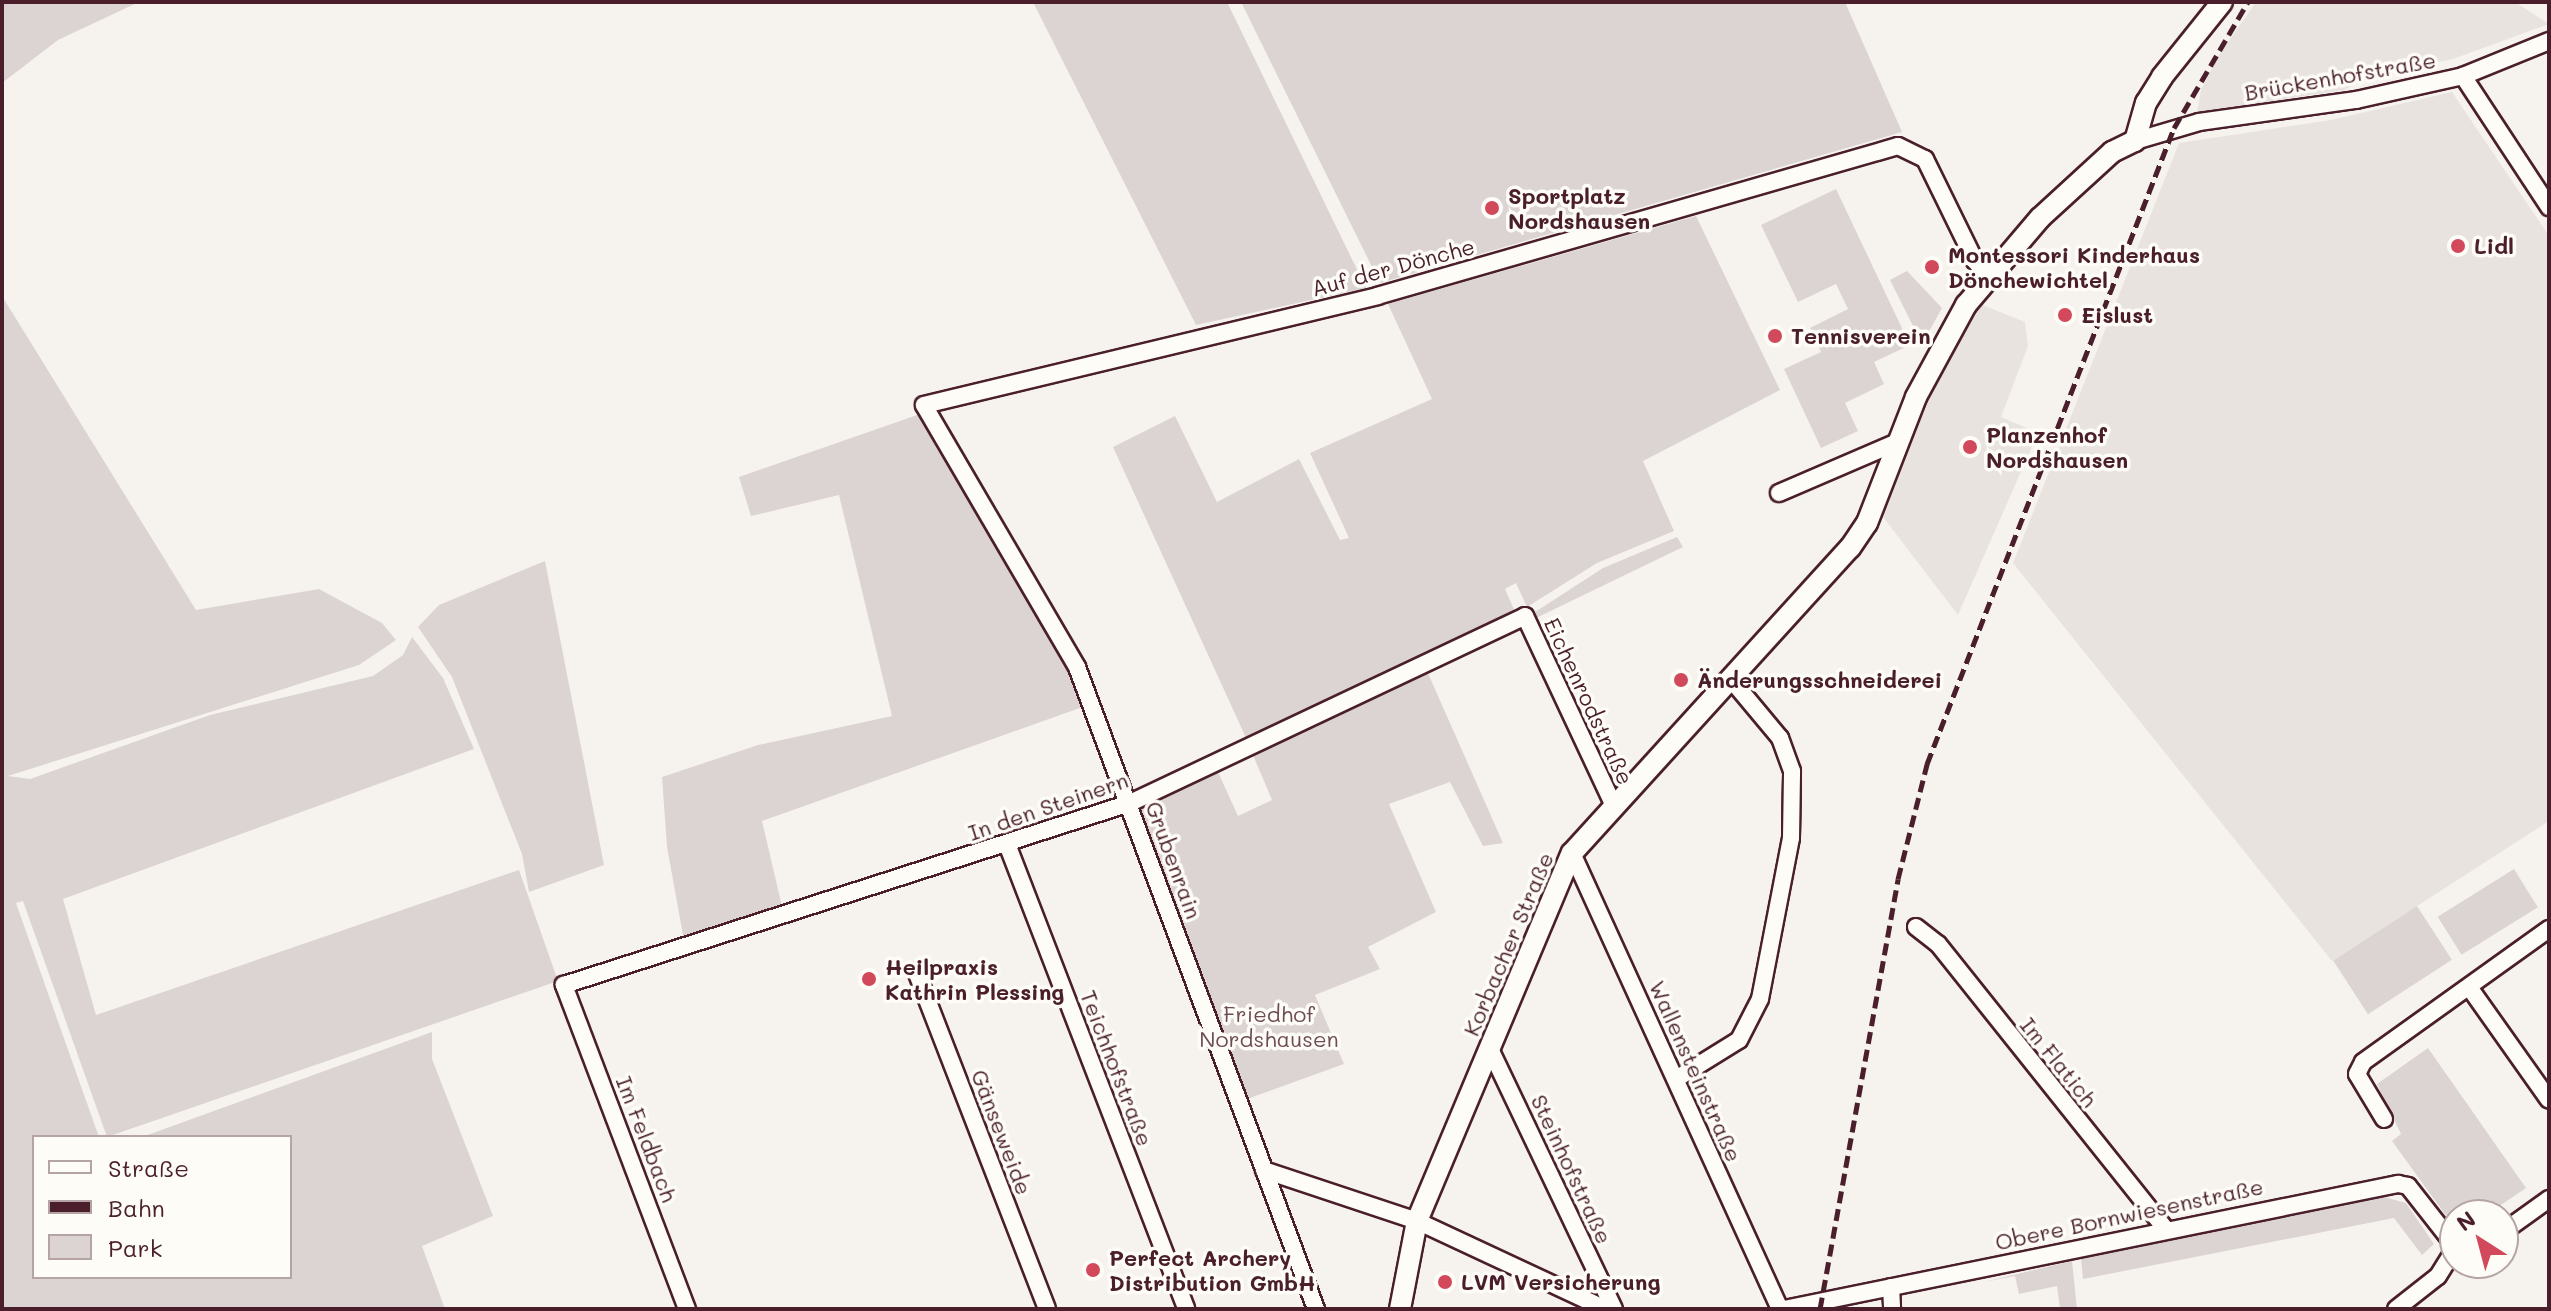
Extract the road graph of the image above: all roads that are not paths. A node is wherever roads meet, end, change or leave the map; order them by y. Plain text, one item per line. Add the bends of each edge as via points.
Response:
1 (2222, 2) edge
2 (2549, 41) edge
3 (2463, 76) junction
4 (2135, 141) junction
5 (2549, 207) edge
6 (1987, 275) junction
7 (924, 405) joint
8 (1900, 441) junction
9 (1779, 493) dead end
10 (1525, 616) joint
11 (1730, 678) junction
12 (1130, 803) junction
13 (1613, 804) junction
14 (1007, 844) junction
15 (1572, 853) junction
16 (1916, 927) dead end
17 (2549, 929) edge
18 (916, 971) dead end
19 (564, 985) joint
20 (2469, 987) junction
21 (1490, 1049) junction
22 (1676, 1079) junction
23 (2549, 1100) edge
24 (2384, 1119) dead end
25 (1264, 1170) junction
26 (2549, 1199) edge
27 (1417, 1221) junction
28 (2519, 1221) edge
29 (2439, 1227) edge
30 (2165, 1228) junction
31 (2439, 1274) edge
32 (1891, 1287) junction
33 (687, 1309) edge
34 (1047, 1309) edge
35 (1186, 1309) edge
36 (1316, 1309) edge
37 (1400, 1309) edge
38 (1606, 1309) edge
39 (1614, 1309) edge
40 (1782, 1309) edge
41 (1892, 1309) edge
42 (2396, 1309) edge

1 - 4 street via 2162,77 2146,103
2 - 3 street, Brückenhofstraße
3 - 4 street, Brückenhofstraße via 2356,100 2199,122
3 - 5 street
4 - 6 street, Korbacher Straße via 2112,152
6 - 7 street, Auf der Dönche via 1925,159 1898,146 1377,296
6 - 8 street, Korbacher Straße via 1941,345
7 - 12 street, Grubenrain via 1077,667
8 - 9 street
8 - 11 street, Korbacher Straße via 1867,523 1850,548
10 - 12 street, In den Steinern
10 - 13 street, Eichenrodstraße
11 - 13 street, Korbacher Straße
11 - 22 street via 1780,738 1792,771 1791,838 1760,999 1739,1040
12 - 14 street, In den Steinern
12 - 25 street, Grubenrain
13 - 15 street, Korbacher Straße
14 - 19 street, In den Steinern
14 - 35 street, Teichhofstraße
15 - 21 street, Korbacher Straße
15 - 22 street, Wallensteinstraße
16 - 30 street, Im Flatich via 1938,944
17 - 20 street
18 - 34 street, Gänseweide
19 - 33 street, Im Feldbach
20 - 23 street
20 - 24 street via 2363,1062 2357,1074
21 - 27 street, Korbacher Straße
21 - 39 street, Steinhofstraße
22 - 40 street, Wallensteinstraße
25 - 27 street
25 - 36 street, Grubenrain
26 - 28 street
27 - 37 street, Korbacher Straße
27 - 38 street
29 - 30 street, Obere Bornwiesenstraße via 2408,1186 2398,1184
30 - 32 street, Obere Bornwiesenstraße
31 - 42 street
32 - 40 street, Obere Bornwiesenstraße
32 - 41 street

